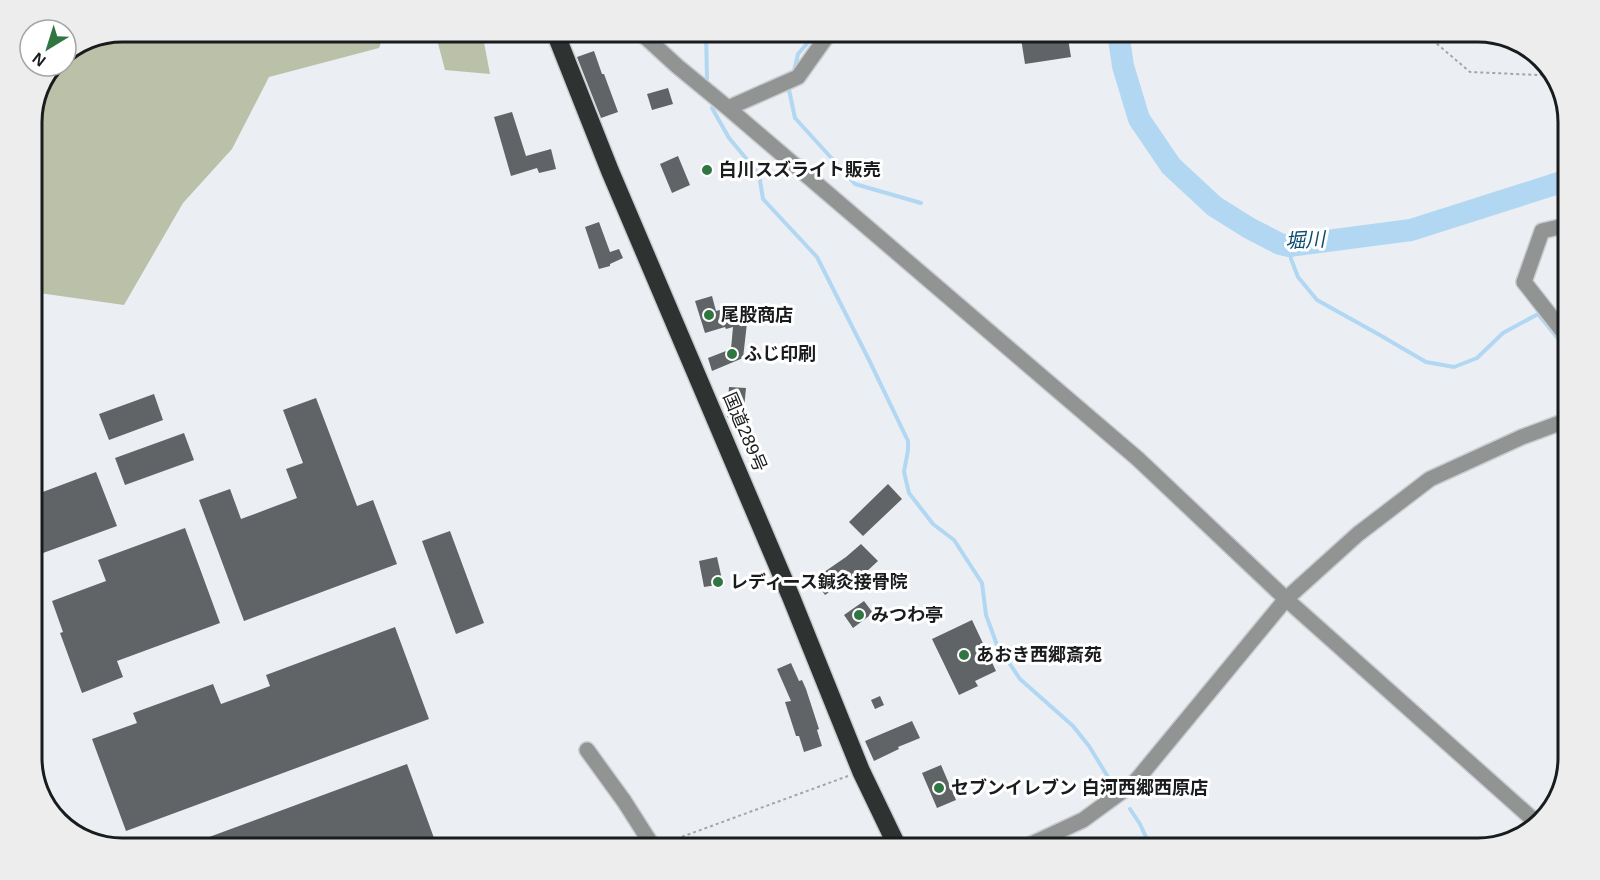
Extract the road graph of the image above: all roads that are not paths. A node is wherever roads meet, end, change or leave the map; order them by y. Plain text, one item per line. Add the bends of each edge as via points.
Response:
1 (559, 42) edge
2 (651, 42) edge
3 (823, 42) edge
4 (728, 108) junction
5 (1558, 227) edge
6 (1558, 325) edge
7 (1558, 424) edge
8 (1286, 599) junction
9 (587, 750) dead end
10 (1531, 818) edge
11 (648, 838) edge
12 (893, 838) edge
13 (1046, 838) edge

1 - 12 highway, 国道289号 via 861,771
2 - 4 street
3 - 4 street via 798,77
4 - 8 street via 1109,433
5 - 6 street via 1542,231 1524,282
7 - 8 street via 1430,478 1358,534
8 - 10 street
8 - 13 street via 1135,782 1083,820
9 - 11 street

